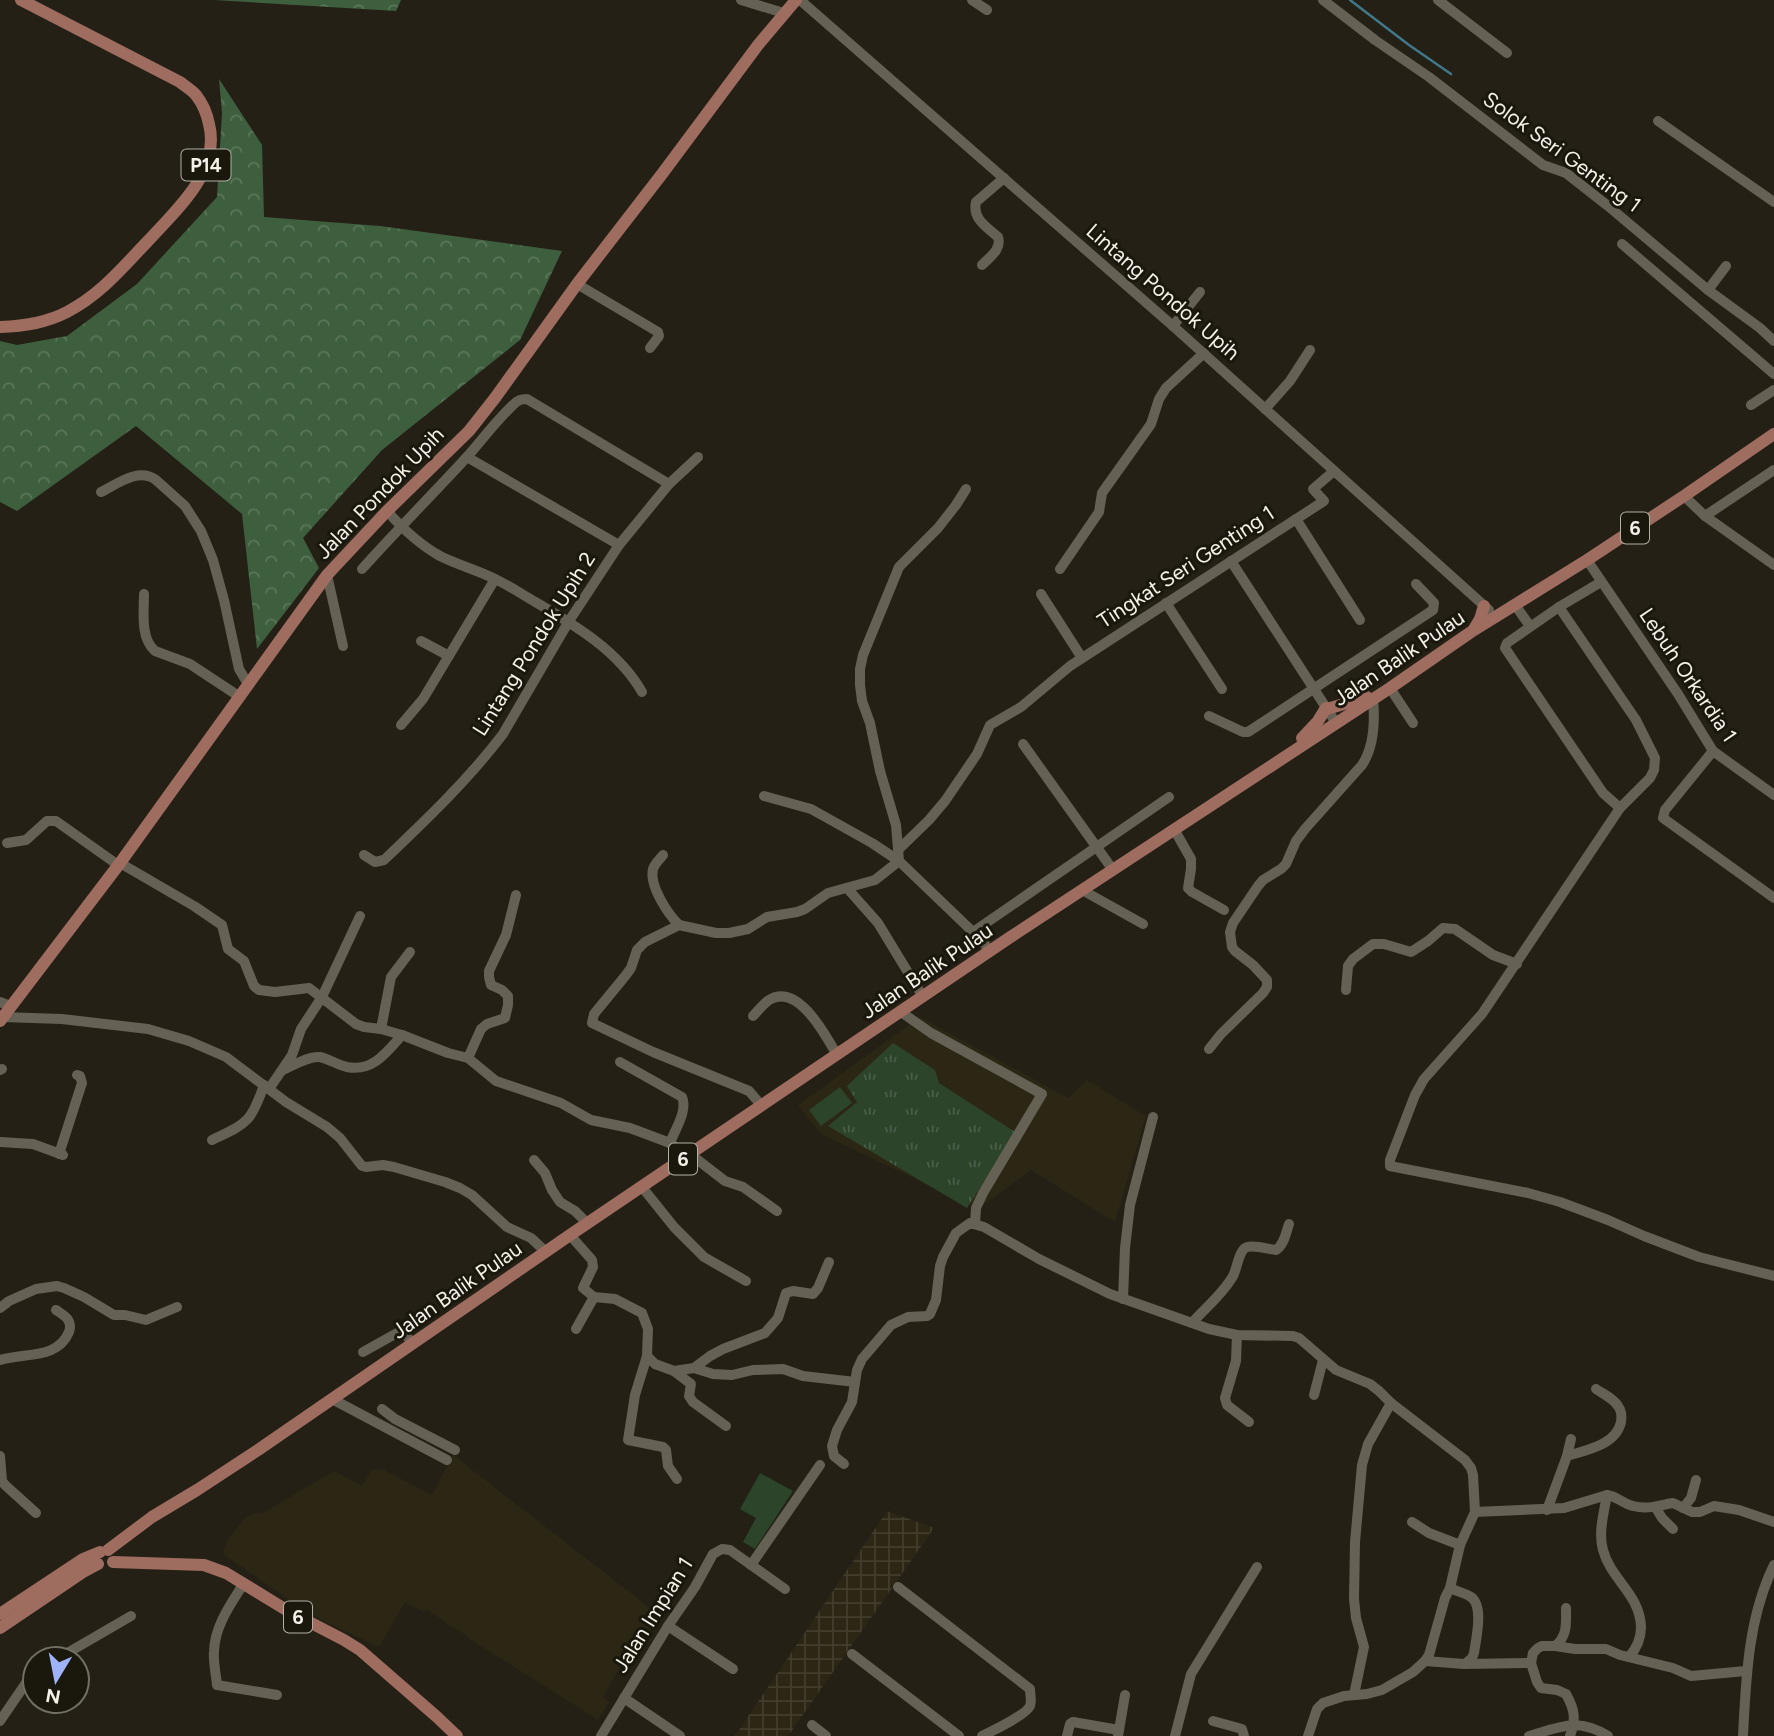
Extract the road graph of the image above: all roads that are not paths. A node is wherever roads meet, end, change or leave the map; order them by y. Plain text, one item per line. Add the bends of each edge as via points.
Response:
1 (21, 0) edge
2 (741, 0) edge
3 (798, 0) edge
4 (972, 0) edge
5 (1323, 0) edge
6 (1438, 0) edge
7 (987, 10) dead end
8 (784, 13) junction
9 (1507, 53) dead end
10 (1658, 121) dead end
11 (1004, 178) junction
12 (1774, 202) edge
13 (1622, 244) dead end
14 (982, 265) dead end
15 (1726, 266) dead end
16 (577, 284) junction
17 (1708, 290) junction
18 (1200, 292) dead end
19 (1173, 326) junction
20 (0, 327) edge
21 (1774, 341) edge
22 (650, 348) dead end
23 (1310, 350) dead end
24 (1204, 353) junction
25 (1774, 374) edge
26 (1774, 390) edge
27 (1751, 405) dead end
28 (1265, 409) junction
29 (1774, 434) edge
30 (467, 457) junction
31 (698, 457) dead end
32 (1774, 470) edge
33 (1334, 471) junction
34 (668, 484) junction
35 (966, 489) dead end
36 (101, 492) dead end
37 (1684, 496) junction
38 (387, 511) junction
39 (1705, 516) junction
40 (1296, 519) junction
41 (401, 526) junction
42 (619, 545) junction
43 (1587, 560) junction
44 (1231, 561) junction
45 (1774, 565) edge
46 (362, 569) dead end
47 (1059, 569) dead end
48 (327, 575) junction
49 (495, 579) junction
50 (1601, 582) junction
51 (1416, 584) dead end
52 (144, 594) dead end
53 (1041, 594) dead end
54 (1166, 603) junction
55 (1516, 605) junction
56 (1484, 606) junction
57 (1559, 607) junction
58 (1496, 617) junction
59 (1360, 620) dead end
60 (569, 621) junction
61 (1530, 626) junction
62 (1472, 632) junction
63 (421, 641) dead end
64 (343, 646) dead end
65 (449, 656) junction
66 (1082, 658) junction
67 (248, 684) junction
68 (1313, 688) junction
69 (1222, 689) dead end
70 (642, 692) dead end
71 (1382, 693) junction
72 (240, 696) junction
73 (1327, 709) junction
74 (1209, 716) dead end
75 (1336, 723) junction
76 (1413, 723) dead end
77 (401, 725) dead end
78 (1023, 744) dead end
79 (1713, 751) junction
80 (1288, 754) junction
81 (1774, 795) edge
82 (764, 796) dead end
83 (1169, 797) dead end
84 (1620, 808) junction
85 (1174, 829) junction
86 (7, 843) dead end
87 (1096, 847) junction
88 (364, 855) dead end
89 (663, 855) dead end
90 (899, 856) junction
91 (119, 864) junction
92 (1112, 870) junction
93 (847, 888) junction
94 (1082, 890) junction
95 (516, 895) dead end
96 (1774, 898) edge
97 (1224, 910) dead end
98 (360, 916) dead end
99 (1143, 924) dead end
100 (679, 925) junction
101 (973, 932) junction
102 (991, 951) junction
103 (410, 953) dead end
104 (1517, 964) junction
105 (1346, 990) dead end
106 (322, 997) junction
107 (923, 997) junction
108 (3, 1012) edge
109 (901, 1012) junction
110 (753, 1016) dead end
111 (380, 1029) junction
112 (402, 1035) junction
113 (1209, 1049) dead end
114 (837, 1055) junction
115 (468, 1058) junction
116 (620, 1062) dead end
117 (282, 1070) junction
118 (77, 1075) dead end
119 (267, 1087) junction
120 (762, 1106) junction
121 (1153, 1117) dead end
122 (212, 1140) dead end
123 (0, 1142) edge
124 (670, 1143) junction
125 (688, 1156) junction
126 (534, 1160) dead end
127 (642, 1187) junction
128 (777, 1211) dead end
129 (587, 1223) junction
130 (975, 1223) junction
131 (1289, 1224) dead end
132 (570, 1235) junction
133 (546, 1252) junction
134 (828, 1262) dead end
135 (1774, 1276) edge
136 (746, 1281) dead end
137 (594, 1297) junction
138 (1123, 1299) junction
139 (177, 1307) dead end
140 (0, 1308) edge
141 (56, 1310) dead end
142 (1192, 1323) junction
143 (576, 1329) dead end
144 (1237, 1335) junction
145 (413, 1344) junction
146 (363, 1352) dead end
147 (647, 1356) junction
148 (0, 1360) edge
149 (1323, 1360) junction
150 (694, 1368) junction
151 (674, 1371) junction
152 (855, 1382) junction
153 (1596, 1389) dead end
154 (1314, 1395) dead end
155 (332, 1399) junction
156 (1391, 1403) junction
157 (382, 1409) dead end
158 (1250, 1422) dead end
159 (726, 1426) dead end
160 (1571, 1439) dead end
161 (455, 1450) dead end
162 (0, 1456) edge
163 (1567, 1457) junction
164 (447, 1460) dead end
165 (844, 1464) dead end
166 (820, 1465) dead end
167 (677, 1479) dead end
168 (1696, 1480) dead end
169 (1607, 1495) junction
170 (1656, 1507) junction
171 (1683, 1508) junction
172 (1547, 1510) junction
173 (1475, 1512) junction
174 (36, 1513) dead end
175 (1412, 1522) dead end
176 (1774, 1522) edge
177 (1673, 1529) dead end
178 (1460, 1545) junction
179 (105, 1557) junction
180 (751, 1565) junction
181 (1774, 1565) edge
182 (1257, 1567) dead end
183 (244, 1583) junction
184 (898, 1587) dead end
185 (1450, 1588) junction
186 (785, 1589) dead end
187 (1566, 1608) dead end
188 (0, 1614) edge
189 (131, 1616) dead end
190 (668, 1626) junction
191 (0, 1629) edge
192 (81, 1645) edge
193 (1555, 1646) junction
194 (852, 1654) dead end
195 (1629, 1657) junction
196 (1425, 1661) junction
197 (1531, 1663) junction
198 (1464, 1664) junction
199 (733, 1669) dead end
200 (1746, 1671) junction
201 (21, 1690) edge
202 (277, 1695) dead end
203 (1125, 1695) dead end
204 (1354, 1695) junction
205 (624, 1698) junction
206 (0, 1721) edge
207 (1213, 1721) dead end
208 (1575, 1724) junction
209 (811, 1725) dead end
210 (1118, 1733) edge
211 (457, 1736) edge
212 (601, 1736) edge
213 (680, 1736) edge
214 (826, 1736) edge
215 (959, 1736) edge
216 (982, 1736) edge
217 (1067, 1736) edge
218 (1175, 1736) edge
219 (1244, 1736) edge
220 (1308, 1736) edge
221 (1529, 1736) edge
222 (1570, 1736) edge
223 (1608, 1736) edge
224 (1743, 1736) edge

1 - 20 main road, P14 via 196,94 206,113 211,153 184,202 104,288 46,321
2 - 8 street
3 - 8 main road, Jalan Pondok Upih
3 - 11 street, Lintang Pondok Upih
4 - 7 street
5 - 17 street, Solok Seri Genting 1 via 1543,165 1566,173
6 - 9 street
8 - 16 main road, Jalan Pondok Upih
10 - 12 street
11 - 14 street via 976,202 979,220 1000,241
11 - 19 street, Lintang Pondok Upih
13 - 25 street
15 - 17 street
16 - 22 street via 658,332
16 - 38 main road, Jalan Pondok Upih via 468,431
17 - 21 street, Solok Seri Genting 1
18 - 19 street
19 - 24 street, Lintang Pondok Upih
23 - 28 street
24 - 28 street, Lintang Pondok Upih
24 - 47 street via 1166,387 1151,424 1102,493 1099,512
26 - 27 street
28 - 33 street, Lintang Pondok Upih
29 - 37 main road, Jalan Balik Pulau / 6
30 - 34 street via 523,398
30 - 41 street
30 - 42 street
31 - 34 street, Lintang Pondok Upih 2
32 - 39 street
33 - 40 street, Tingkat Seri Genting 1 via 1313,489 1324,501
33 - 56 street, Lintang Pondok Upih
34 - 42 street, Lintang Pondok Upih 2
35 - 90 street via 938,528 899,567 860,669 862,701 896,825
36 - 67 street via 143,474 184,506 213,560 239,669
37 - 39 street
37 - 43 main road, Jalan Balik Pulau / 6
38 - 41 street
38 - 48 main road, Jalan Pondok Upih
39 - 45 street
40 - 44 street, Tingkat Seri Genting 1
40 - 59 street
41 - 46 street
41 - 49 street via 441,556
42 - 60 street, Lintang Pondok Upih 2
43 - 50 street, Lebuh Orkardia 1
43 - 55 main road, Jalan Balik Pulau / 6
44 - 54 street, Tingkat Seri Genting 1
44 - 68 street
48 - 64 street
48 - 67 main road, Jalan Pondok Upih
49 - 60 street
49 - 65 street
50 - 57 street
50 - 79 street, Lebuh Orkardia 1
51 - 68 street via 1434,603 1433,610
52 - 72 street via 144,627 150,647 190,664
53 - 66 street
54 - 66 street, Tingkat Seri Genting 1
54 - 69 street
55 - 58 main road, Jalan Balik Pulau / 6
55 - 61 street
56 - 58 street, Lintang Pondok Upih
56 - 62 main road
57 - 61 street
57 - 84 street via 1636,720 1655,758 1650,778
58 - 62 main road, Jalan Balik Pulau / 6
60 - 70 street via 621,663
60 - 88 street, Lintang Pondok Upih 2 via 503,734 474,770 384,860 375,862
61 - 84 street via 1505,648 1602,793
62 - 71 main road, Jalan Balik Pulau / 6
63 - 65 street
65 - 77 street
66 - 90 street, Tingkat Seri Genting 1 via 1021,707 990,724 977,754 945,801
67 - 72 main road, Jalan Pondok Upih
68 - 73 street
68 - 74 street via 1248,732
71 - 73 main road
71 - 75 main road, Jalan Balik Pulau / 6
71 - 76 street
71 - 113 street via 1367,758 1305,829 1286,864 1263,880 1233,923 1232,947 1266,980 1267,987
72 - 91 main road, Jalan Pondok Upih
73 - 75 street
73 - 80 main road
75 - 80 main road, Jalan Balik Pulau / 6
78 - 87 street
79 - 81 street, Lebuh Orkardia 1
79 - 96 street via 1663,816
80 - 85 main road, Jalan Balik Pulau / 6
82 - 90 street via 811,809
83 - 87 street
84 - 104 street
85 - 92 main road, Jalan Balik Pulau / 6
85 - 97 street via 1191,859 1188,888
86 - 91 street via 26,840 47,821 56,821
87 - 92 street
87 - 101 street
89 - 100 street via 654,866 653,877 660,899
90 - 93 street, Tingkat Seri Genting 1 via 875,880
90 - 101 street
91 - 106 street via 222,925 228,948 244,961 252,983 260,990 305,988
91 - 108 main road, Jalan Pondok Upih
92 - 94 main road, Jalan Balik Pulau / 6
93 - 100 street, Tingkat Seri Genting 1 via 828,893 806,909 767,917 729,933
93 - 107 street via 878,923
94 - 99 street
94 - 102 main road, Jalan Balik Pulau / 6
95 - 115 street via 489,974 492,985 508,996 507,1013 481,1029
98 - 106 street
100 - 120 street via 641,945 626,975 594,1014 593,1023 750,1091
101 - 102 street
102 - 107 main road, Jalan Balik Pulau / 6
103 - 111 street via 391,977
104 - 105 street via 1493,955 1455,929 1443,928 1410,952 1373,944 1348,966
104 - 135 street via 1482,1014 1424,1079 1390,1166 1560,1202 1699,1256
106 - 111 street via 356,1024
106 - 117 street
107 - 109 main road, Jalan Balik Pulau / 6
108 - 119 street via 148,1029 226,1057
109 - 114 main road, Jalan Balik Pulau / 6
109 - 130 street via 1042,1094 983,1193
110 - 114 street via 768,1001 792,999 811,1014
111 - 112 street
112 - 115 street
112 - 117 street via 369,1066 354,1068 319,1057
114 - 120 main road, Jalan Balik Pulau / 6
115 - 124 street via 507,1086 561,1103 591,1120
116 - 124 street via 682,1097 684,1109
117 - 119 street
118 - 123 street via 82,1083 61,1155 33,1144
119 - 122 street via 249,1119
119 - 133 street via 334,1131 362,1166 394,1167 460,1188
120 - 125 main road, Jalan Balik Pulau / 6
121 - 138 street via 1130,1205
124 - 125 street
125 - 127 main road, Jalan Balik Pulau / 6
125 - 128 street
126 - 129 street via 560,1202
127 - 129 main road, Jalan Balik Pulau / 6
127 - 136 street via 704,1257
129 - 132 main road, Jalan Balik Pulau / 6
130 - 138 street
130 - 152 street via 964,1226 946,1250 930,1314 891,1325 862,1359
131 - 142 street via 1276,1250 1251,1247 1242,1251 1230,1280
132 - 133 main road, Jalan Balik Pulau / 6
132 - 137 street via 592,1260 583,1288
133 - 145 main road, Jalan Balik Pulau / 6
134 - 150 street via 813,1294 786,1293 778,1318 765,1333 723,1349
137 - 143 street
137 - 147 street via 615,1299 642,1313 649,1329
138 - 142 street
139 - 140 street via 146,1320 114,1315 57,1286 36,1289
141 - 148 street via 71,1324 62,1344 54,1350
142 - 144 street
144 - 149 street via 1293,1336
144 - 158 street via 1236,1360 1225,1398 1227,1405
145 - 146 street via 407,1335 397,1333
145 - 155 main road, Jalan Balik Pulau / 6
147 - 151 street
147 - 167 street via 628,1440 663,1447
149 - 154 street
149 - 156 street via 1370,1384
150 - 151 street
150 - 152 street via 732,1375 783,1368 803,1376
151 - 159 street via 691,1384 692,1402
152 - 165 street via 852,1402 832,1446 834,1456
153 - 163 street via 1619,1406 1620,1425 1603,1444
155 - 164 street
155 - 179 main road, Jalan Balik Pulau / 6 via 152,1517
156 - 173 street via 1465,1460 1473,1475
156 - 204 street via 1362,1465 1354,1599 1364,1647
157 - 161 street
160 - 163 street
162 - 174 street via 5,1485
163 - 172 street
166 - 180 street
168 - 171 street
169 - 170 street via 1629,1505
169 - 172 street
169 - 195 street via 1602,1548 1640,1615 1639,1641
170 - 171 street via 1673,1503
170 - 177 street
171 - 176 street via 1700,1512 1714,1506 1731,1508
172 - 173 street
173 - 178 street
175 - 178 street
178 - 185 street
179 - 183 main road, 6 via 204,1565
179 - 188 main road, Jalan Balik Pulau / 6 via 86,1557
179 - 191 main road, Jalan Balik Pulau / 6
180 - 186 street, Jalan Impian 1
180 - 190 street, Jalan Impian 1 via 730,1550 713,1554
181 - 200 street via 1760,1599
182 - 218 street via 1191,1674
183 - 202 street via 218,1630 214,1649 218,1685
183 - 211 main road, 6 via 360,1650
184 - 216 street via 1030,1689 1028,1709
185 - 196 street
185 - 198 street via 1478,1606 1474,1653
187 - 193 street via 1566,1633
189 - 192 street
190 - 199 street
190 - 205 street, Jalan Impian 1
193 - 195 street via 1606,1649
193 - 197 street via 1538,1648
194 - 215 street
195 - 200 street via 1691,1676
196 - 198 street
196 - 204 street via 1382,1690
197 - 198 street
197 - 208 street via 1541,1688 1566,1694
200 - 224 street
201 - 206 street
203 - 210 street
204 - 220 street via 1333,1699 1317,1709
205 - 212 street, Jalan Impian 1
205 - 213 street, Jalan Impian 1
207 - 219 street via 1242,1729
208 - 221 street
208 - 222 street
208 - 223 street
209 - 214 street
210 - 217 street via 1073,1722

